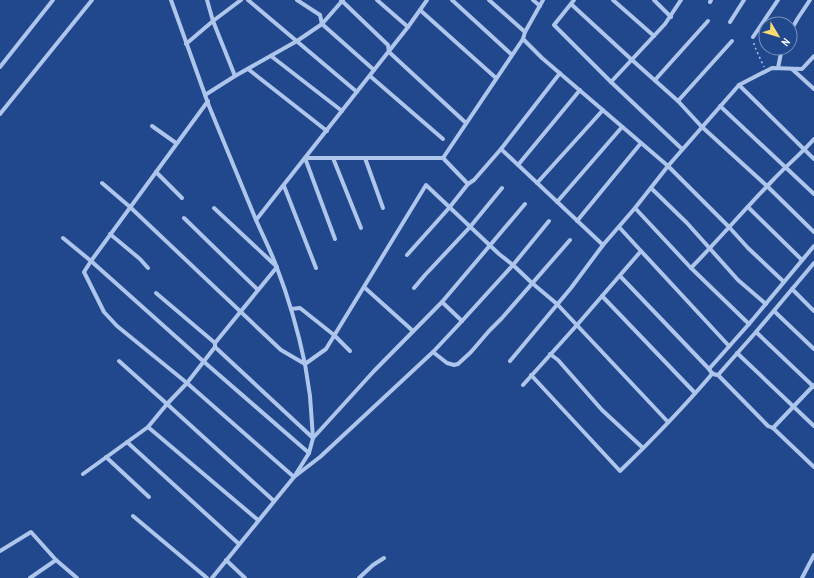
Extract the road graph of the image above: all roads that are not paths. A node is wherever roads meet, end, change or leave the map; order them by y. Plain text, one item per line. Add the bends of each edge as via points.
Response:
1 (53, 0) edge
2 (92, 0) edge
3 (171, 0) edge
4 (207, 0) edge
5 (241, 0) edge
6 (248, 0) edge
7 (297, 0) edge
8 (342, 0) edge
9 (377, 0) edge
10 (426, 0) edge
11 (452, 0) edge
12 (489, 0) edge
13 (533, 0) edge
14 (544, 0) edge
15 (613, 0) edge
16 (654, 0) edge
17 (681, 0) edge
18 (744, 0) edge
19 (778, 0) edge
20 (810, 0) edge
21 (573, 2) edge
22 (540, 6) junction
23 (420, 10) junction
24 (671, 17) junction
25 (798, 18) edge
26 (213, 21) junction
27 (708, 21) dead end
28 (730, 22) dead end
29 (322, 24) junction
30 (408, 27) junction
31 (525, 32) junction
32 (654, 36) junction
33 (753, 37) road end
34 (522, 39) junction
35 (297, 41) junction
36 (732, 41) dead end
37 (186, 44) junction
38 (389, 52) junction
39 (512, 54) junction
40 (271, 56) junction
41 (780, 56) edge
42 (814, 56) edge
43 (632, 60) junction
44 (812, 62) edge
45 (0, 67) edge
46 (778, 68) junction
47 (248, 69) junction
48 (792, 69) junction
49 (374, 70) junction
50 (560, 73) junction
51 (235, 76) junction
52 (370, 76) junction
53 (496, 78) junction
54 (655, 80) junction
55 (612, 82) junction
56 (739, 85) junction
57 (814, 89) edge
58 (580, 90) junction
59 (357, 92) junction
60 (205, 95) junction
61 (208, 101) junction
62 (678, 101) junction
63 (720, 106) junction
64 (603, 110) junction
65 (342, 111) junction
66 (0, 114) edge
67 (466, 123) junction
68 (152, 126) dead end
69 (622, 127) junction
70 (702, 127) junction
71 (327, 131) junction
72 (444, 139) dead end
73 (814, 139) edge
74 (641, 142) junction
75 (176, 144) junction
76 (501, 149) junction
77 (682, 149) junction
78 (805, 150) junction
79 (305, 158) junction
80 (333, 158) junction
81 (365, 158) junction
82 (443, 158) junction
83 (814, 159) edge
84 (518, 165) junction
85 (668, 166) junction
86 (785, 168) junction
87 (156, 172) junction
88 (102, 183) dead end
89 (537, 183) junction
90 (468, 184) junction
91 (284, 186) junction
92 (767, 186) junction
93 (502, 188) dead end
94 (651, 188) junction
95 (814, 194) edge
96 (182, 198) dead end
97 (557, 202) junction
98 (525, 204) dead end
99 (130, 207) junction
100 (748, 207) junction
101 (214, 208) dead end
102 (383, 208) dead end
103 (449, 208) junction
104 (634, 208) junction
105 (184, 218) dead end
106 (256, 220) junction
107 (549, 221) dead end
108 (577, 221) junction
109 (619, 227) junction
110 (729, 227) junction
111 (361, 228) dead end
112 (470, 228) junction
113 (814, 232) edge
114 (110, 234) junction
115 (63, 238) dead end
116 (335, 239) dead end
117 (570, 240) dead end
118 (603, 245) junction
119 (491, 246) junction
120 (814, 246) edge
121 (709, 248) junction
122 (641, 251) junction
123 (407, 255) dead end
124 (802, 260) junction
125 (91, 261) junction
126 (814, 264) edge
127 (513, 265) junction
128 (277, 267) junction
129 (148, 268) dead end
130 (316, 268) dead end
131 (691, 268) junction
132 (810, 268) junction
133 (814, 272) edge
134 (620, 276) junction
135 (784, 282) junction
136 (532, 283) junction
137 (364, 287) junction
138 (414, 288) dead end
139 (258, 290) junction
140 (792, 290) junction
141 (156, 293) dead end
142 (602, 296) junction
143 (442, 302) junction
144 (557, 304) junction
145 (766, 304) junction
146 (291, 309) junction
147 (774, 311) junction
148 (814, 311) edge
149 (240, 312) junction
150 (462, 321) junction
151 (748, 324) junction
152 (577, 325) junction
153 (413, 331) junction
154 (756, 332) junction
155 (334, 335) junction
156 (215, 345) junction
157 (729, 346) junction
158 (814, 348) edge
159 (350, 351) dead end
160 (432, 352) junction
161 (737, 353) junction
162 (550, 354) junction
163 (119, 361) dead end
164 (203, 361) junction
165 (510, 361) dead end
166 (306, 364) junction
167 (709, 369) junction
168 (712, 374) junction
169 (531, 375) junction
170 (718, 375) junction
171 (187, 383) junction
172 (523, 385) dead end
173 (814, 386) edge
174 (695, 393) junction
175 (167, 404) junction
176 (793, 406) junction
177 (668, 422) junction
178 (814, 426) edge
179 (148, 427) junction
180 (774, 428) junction
181 (313, 438) junction
182 (127, 442) junction
183 (643, 448) junction
184 (309, 453) junction
185 (106, 457) junction
186 (814, 467) edge
187 (83, 474) dead end
188 (294, 477) junction
189 (149, 497) dead end
190 (274, 501) junction
191 (133, 516) dead end
192 (258, 520) junction
193 (239, 544) junction
194 (0, 551) edge
195 (814, 555) edge
196 (384, 558) dead end
197 (56, 560) junction
198 (226, 560) junction
199 (30, 578) edge
200 (77, 578) edge
201 (207, 578) edge
202 (212, 578) edge
203 (245, 578) edge
204 (359, 578) edge
205 (802, 578) edge

1 - 45 street
2 - 66 street
3 - 37 street
4 - 26 street
5 - 26 street
6 - 35 street
7 - 29 street via 320,15
8 - 29 street
8 - 38 street via 388,45
9 - 30 street
10 - 23 street
11 - 39 street
12 - 31 street
13 - 22 street
14 - 22 street
15 - 32 street
16 - 24 street
17 - 24 street
18 - 28 street
19 - 33 street
20 - 25 street
21 - 43 street
21 - 55 street via 554,25
22 - 31 street
23 - 30 street
23 - 53 street
24 - 32 street
26 - 37 street
26 - 51 street
27 - 54 street
29 - 35 street
29 - 49 street
30 - 38 street
31 - 34 street
32 - 43 street
34 - 39 street
34 - 50 street
35 - 40 street
35 - 59 street
36 - 62 street
37 - 60 street
38 - 49 street
38 - 67 street
39 - 53 street
40 - 47 street
40 - 65 street
41 - 46 street
42 - 44 street
43 - 54 street
43 - 55 street
44 - 48 street via 802,70
46 - 48 street
46 - 56 street via 772,68
47 - 51 street
47 - 71 street
48 - 57 street
49 - 52 street
50 - 58 street
50 - 76 street
51 - 60 street
52 - 59 street
52 - 72 street
53 - 67 street
54 - 62 street
55 - 77 street
56 - 63 street
56 - 78 street
58 - 64 street
58 - 84 street
59 - 65 street
60 - 61 street
61 - 75 street
61 - 106 street
62 - 70 street
63 - 70 street
63 - 86 street
64 - 69 street
64 - 89 street
65 - 71 street
67 - 82 street
68 - 75 street
69 - 74 street
69 - 97 street
70 - 77 street
70 - 92 street
71 - 79 street
73 - 78 street
74 - 85 street
74 - 108 street
75 - 87 street
76 - 84 street
76 - 90 street
77 - 85 street
78 - 83 street
78 - 86 street
79 - 80 street
79 - 91 street
79 - 116 street
80 - 81 street
80 - 111 street
81 - 82 street
81 - 102 street
82 - 90 street
84 - 89 street
85 - 94 street
85 - 110 street
86 - 92 street
86 - 95 street
87 - 96 street
87 - 99 street
88 - 99 street
89 - 97 street
90 - 103 street
91 - 106 street
91 - 130 street
92 - 100 street
92 - 113 street
93 - 112 street
94 - 104 street
94 - 121 street
97 - 108 street
98 - 119 street
99 - 114 street
99 - 149 street
100 - 110 street
100 - 124 street
101 - 128 street
103 - 112 street
103 - 123 street
103 - 137 street via 426,185
104 - 109 street
104 - 131 street
105 - 139 street
106 - 128 street
107 - 127 street
108 - 118 street
109 - 118 street
109 - 122 street
110 - 121 street
110 - 135 street
112 - 119 street
112 - 138 street
114 - 125 street
114 - 129 street
115 - 125 street
117 - 136 street
118 - 144 street
119 - 127 street
119 - 143 street
120 - 124 street
121 - 131 street
121 - 145 street via 738,280
122 - 134 street
122 - 157 street
124 - 135 street
125 - 164 street
125 - 171 street via 84,272 104,312 117,326
126 - 132 street
127 - 136 street
127 - 150 street
128 - 139 street
128 - 146 street
131 - 151 street
132 - 133 street
132 - 140 street
134 - 142 street
134 - 167 street
135 - 145 street
136 - 144 street
136 - 160 street via 458,364 447,363
137 - 153 street
137 - 155 street
139 - 149 street
140 - 147 street
140 - 148 street
141 - 156 street
142 - 152 street
142 - 174 street
143 - 150 street
143 - 153 street
144 - 152 street
144 - 165 street
145 - 151 street
146 - 155 street via 300,308
146 - 166 street
147 - 154 street
147 - 158 street
149 - 156 street
149 - 166 street via 281,350
150 - 160 street
151 - 157 street
152 - 162 street
152 - 177 street
153 - 181 street
154 - 161 street
154 - 173 street
155 - 159 street
155 - 166 street via 326,349
156 - 164 street
156 - 181 street
157 - 167 street
160 - 188 street via 320,457
161 - 170 street
161 - 176 street
162 - 169 street
162 - 183 street via 602,410
163 - 175 street
164 - 171 street
164 - 184 street
166 - 181 street
167 - 168 street
168 - 170 street
168 - 174 street
169 - 172 street
169 - 183 street via 620,471
170 - 180 street via 768,426
171 - 175 street
171 - 188 street
173 - 176 street
174 - 177 street
175 - 179 street
175 - 190 street
176 - 178 street
176 - 180 street
177 - 183 street
179 - 182 street
179 - 192 street
180 - 186 street
181 - 184 street
182 - 185 street
182 - 193 street
184 - 188 street
185 - 187 street
185 - 189 street
188 - 190 street
190 - 192 street
191 - 201 street
192 - 193 street
193 - 198 street
194 - 197 street via 31,532
195 - 205 street
196 - 204 street
197 - 199 street
197 - 200 street
198 - 202 street
198 - 203 street

